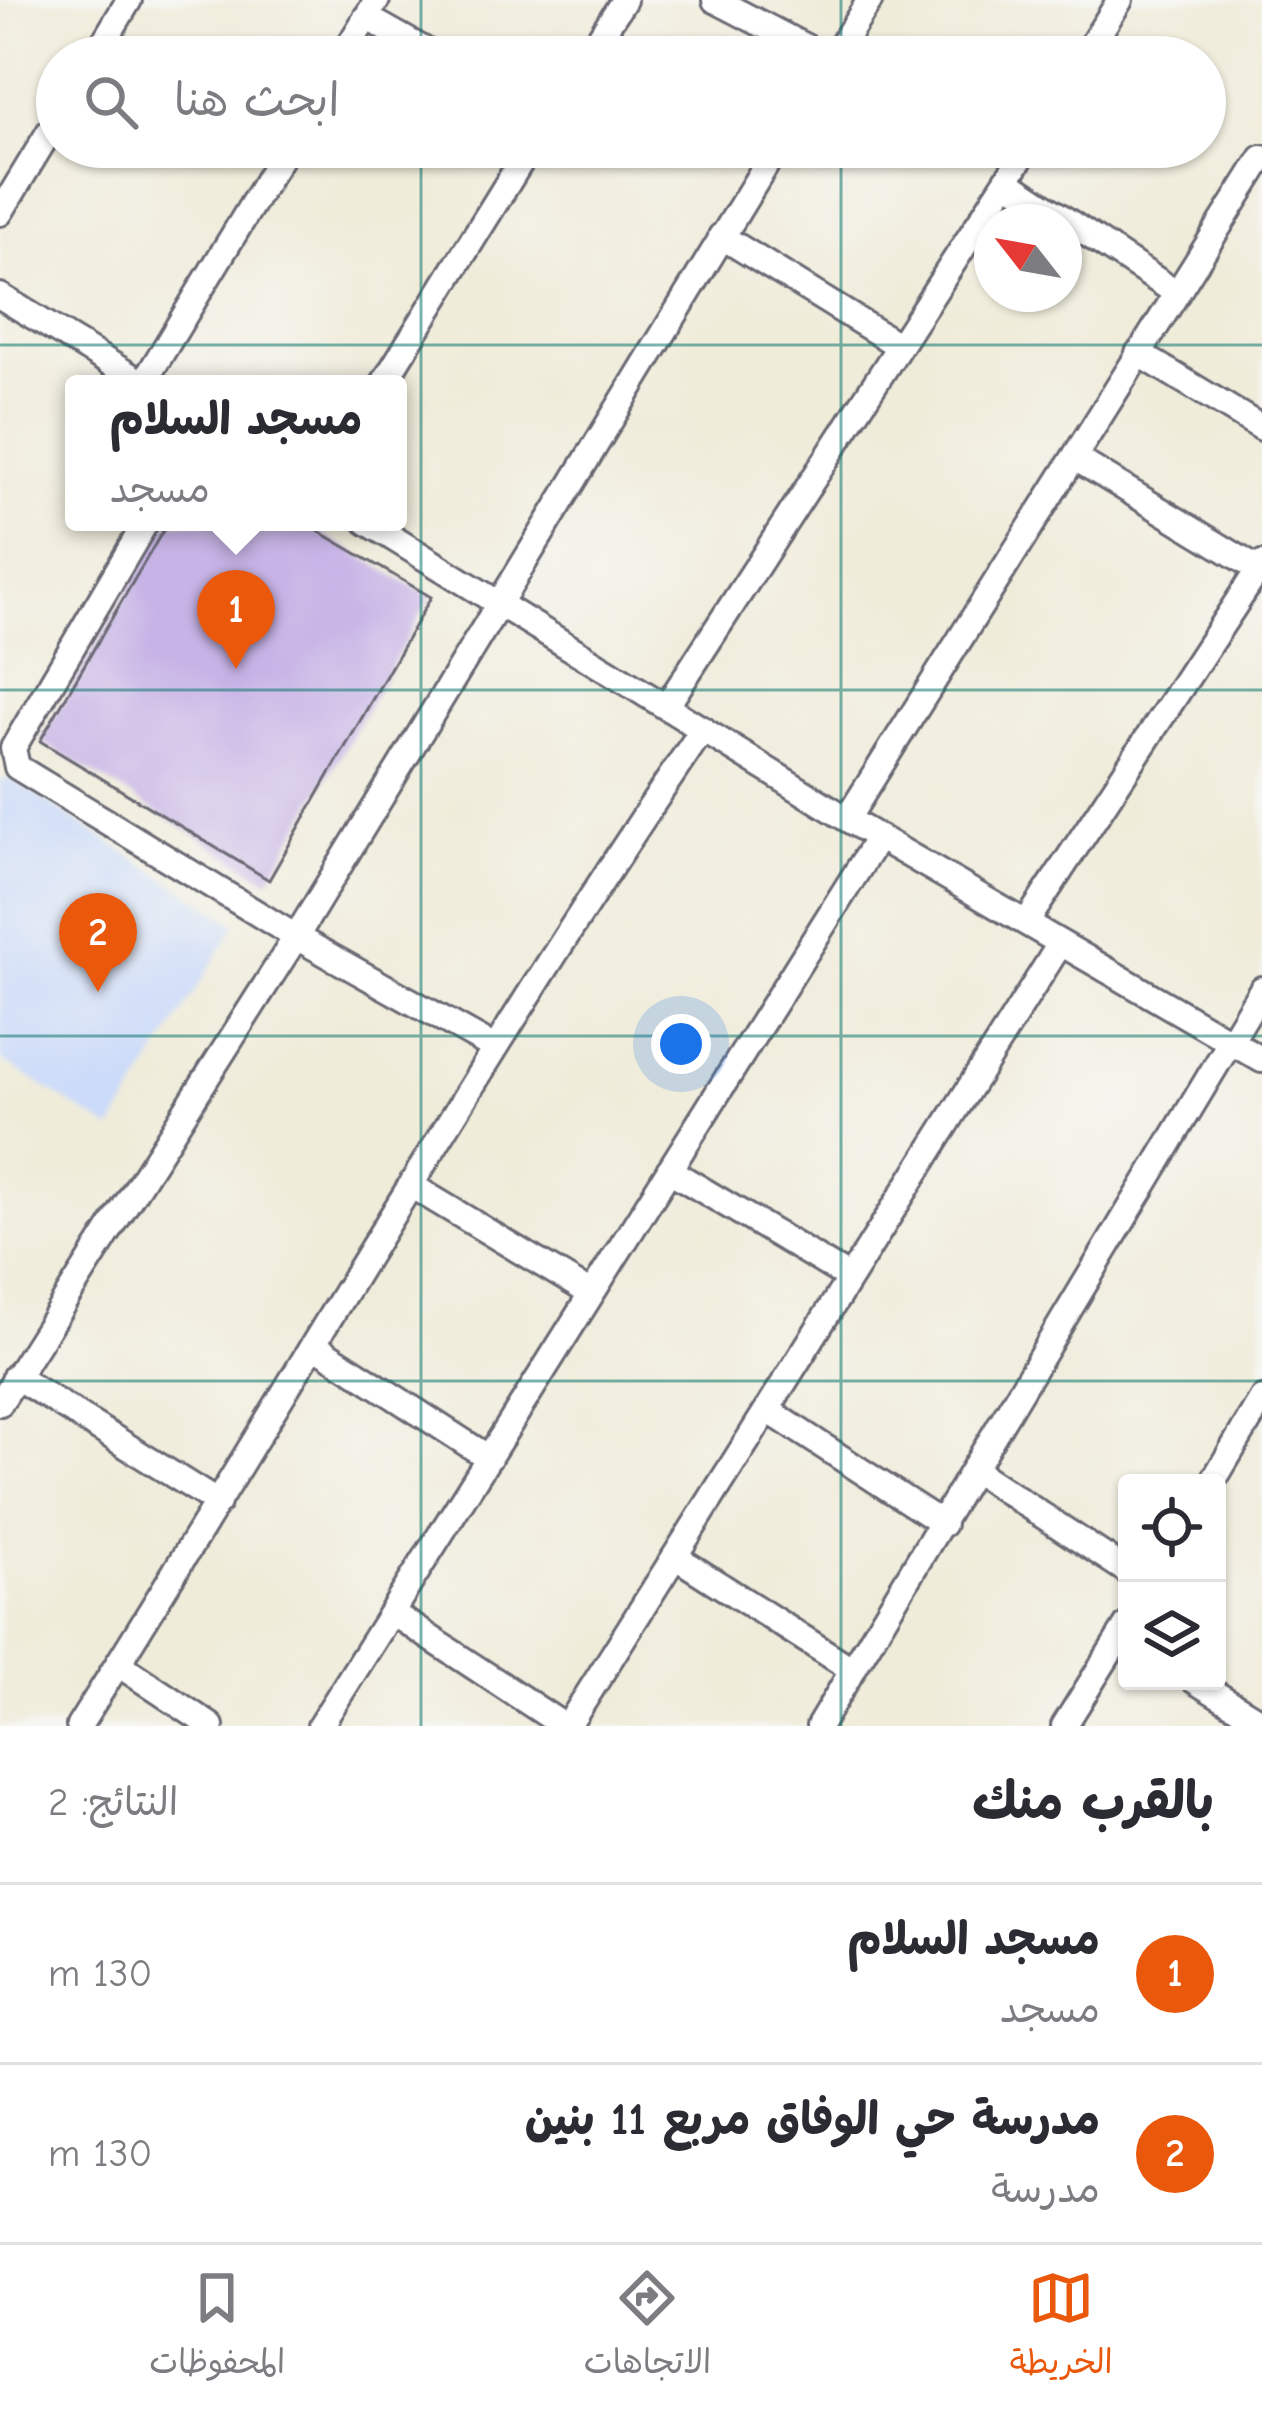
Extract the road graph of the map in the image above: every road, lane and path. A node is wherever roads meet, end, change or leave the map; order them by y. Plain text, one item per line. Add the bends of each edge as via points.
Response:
1 (129, 0) edge
2 (624, 0) edge
3 (715, 0) edge
4 (870, 0) edge
5 (1120, 0) edge
6 (372, 9) edge
7 (107, 36) edge
8 (355, 36) edge
9 (408, 36) edge
10 (601, 36) edge
11 (784, 36) edge
12 (847, 36) edge
13 (1097, 36) edge
14 (36, 154) edge
15 (1262, 158) edge
16 (274, 168) edge
17 (517, 168) edge
18 (764, 168) edge
19 (1015, 168) edge
20 (1007, 181) junction
21 (0, 213) edge
22 (721, 236) junction
23 (1175, 292) junction
24 (0, 296) edge
25 (896, 344) junction
26 (1138, 353) junction
27 (129, 375) edge
28 (149, 375) edge
29 (389, 375) edge
30 (1262, 428) edge
31 (1075, 458) junction
32 (141, 531) edge
33 (381, 531) edge
34 (1260, 567) edge
35 (496, 604) junction
36 (666, 707) junction
37 (703, 729) junction
38 (847, 819) junction
39 (878, 838) junction
40 (1026, 923) junction
41 (296, 937) junction
42 (1060, 944) junction
43 (1262, 989) edge
44 (1232, 1042) junction
45 (493, 1047) junction
46 (1262, 1060) edge
47 (670, 1170) junction
48 (412, 1186) junction
49 (848, 1277) junction
50 (590, 1293) junction
51 (317, 1347) junction
52 (15, 1376) junction
53 (1262, 1399) edge
54 (0, 1402) edge
55 (769, 1412) junction
56 (489, 1458) junction
57 (975, 1471) junction
58 (1217, 1474) edge
59 (218, 1503) junction
60 (943, 1524) junction
61 (676, 1557) junction
62 (1118, 1565) edge
63 (394, 1614) junction
64 (1118, 1644) edge
65 (118, 1664) junction
66 (853, 1670) junction
67 (1210, 1690) edge
68 (1262, 1722) edge
69 (80, 1726) edge
70 (211, 1726) edge
71 (320, 1726) edge
72 (566, 1726) edge
73 (818, 1726) edge
74 (1064, 1726) edge

1 - 7 street
2 - 10 street
3 - 11 street
4 - 12 street
5 - 13 street
6 - 8 street
6 - 9 street
14 - 21 street
15 - 23 street
16 - 28 street
17 - 29 street
18 - 22 street
19 - 20 street
20 - 23 street
20 - 25 street
22 - 25 street
22 - 35 street
23 - 26 street
24 - 27 street
25 - 36 street
26 - 30 street
26 - 31 street
31 - 34 street
31 - 38 street
32 - 41 street via 13,759
33 - 35 street
34 - 40 street
35 - 36 street
35 - 41 street
36 - 37 street
37 - 38 street
37 - 45 street
38 - 39 street
39 - 40 street
39 - 47 street
40 - 42 street
41 - 45 street
41 - 52 street
42 - 44 street
42 - 49 street
43 - 44 street
44 - 46 street
44 - 57 street
45 - 48 street
47 - 49 street
47 - 50 street
48 - 50 street
48 - 51 street
49 - 55 street
50 - 56 street
51 - 56 street
51 - 59 street
52 - 54 street
52 - 59 street
53 - 58 street
55 - 60 street
55 - 61 street
56 - 63 street
57 - 60 street
57 - 62 street
59 - 65 street
60 - 66 street
61 - 66 street
61 - 72 street
63 - 71 street
63 - 72 street
64 - 74 street
65 - 69 street
65 - 70 street
66 - 73 street
67 - 68 street

